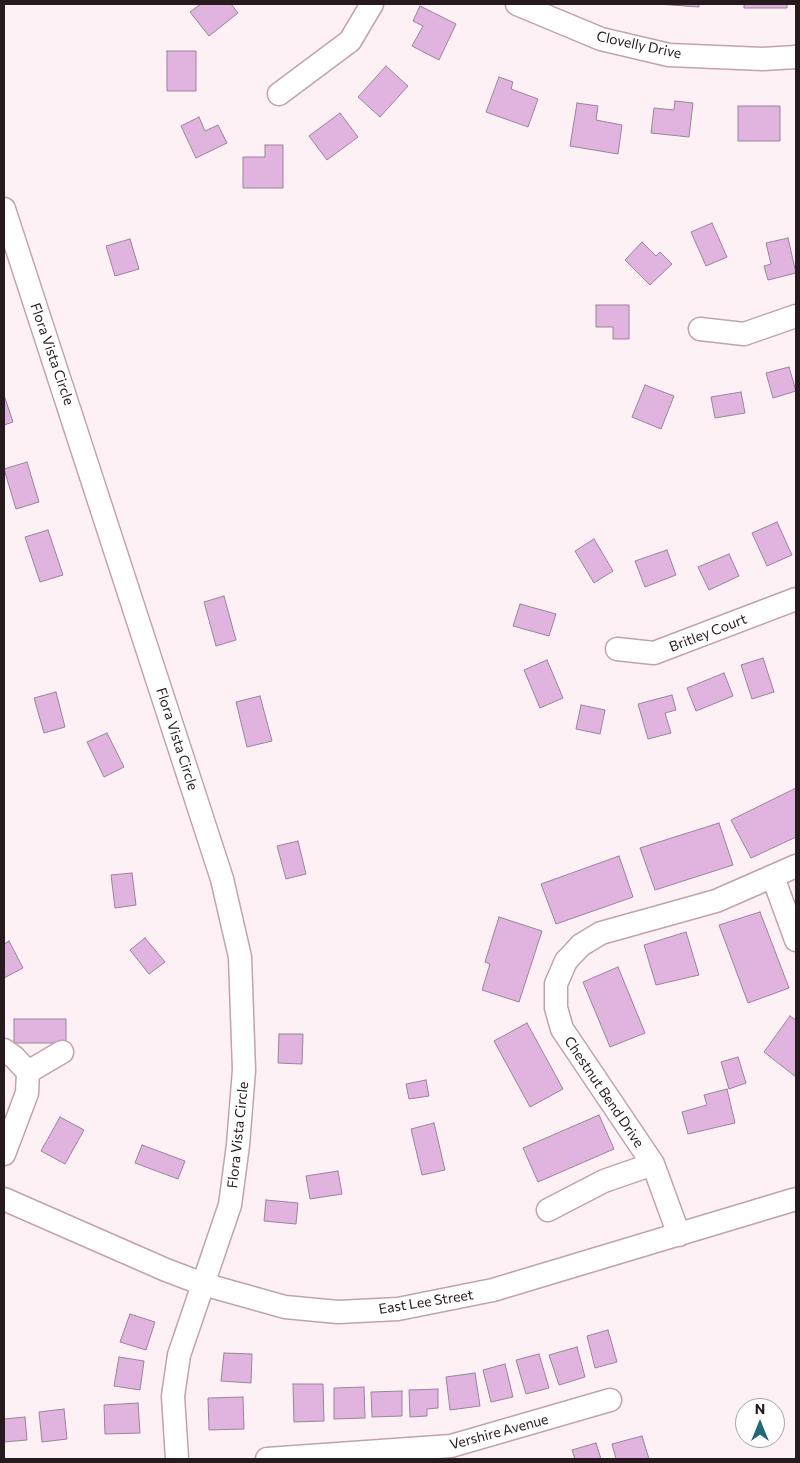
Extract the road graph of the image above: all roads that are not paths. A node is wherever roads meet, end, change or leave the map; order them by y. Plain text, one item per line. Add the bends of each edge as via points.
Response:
1 (372, 4) edge
2 (517, 4) edge
3 (796, 57) edge
4 (279, 94) dead end
5 (4, 209) edge
6 (796, 316) edge
7 (700, 329) dead end
8 (796, 599) edge
9 (617, 649) dead end
10 (796, 866) edge
11 (773, 877) junction
12 (796, 940) edge
13 (4, 1050) edge
14 (62, 1052) dead end
15 (28, 1072) junction
16 (4, 1154) edge
17 (653, 1164) junction
18 (4, 1199) edge
19 (796, 1199) edge
20 (548, 1210) dead end
21 (679, 1235) junction
22 (204, 1284) junction
23 (610, 1400) dead end
24 (177, 1459) edge
25 (267, 1459) edge

1 - 4 street via 350,41
2 - 3 street, Clovelly Drive via 601,39 669,55 763,59
5 - 22 street, Flora Vista Circle via 222,879 240,957 244,1070 238,1145 230,1205
6 - 7 street via 744,334
8 - 9 street, Britley Court via 654,654
10 - 11 street, Chestnut Bend Drive
11 - 12 street
11 - 17 street, Chestnut Bend Drive via 716,901 601,933 581,945 566,961 556,984 556,1008 562,1029
13 - 15 street
14 - 15 street
15 - 16 street via 27,1093
17 - 20 street via 604,1181
17 - 21 street, Chestnut Bend Drive
18 - 22 street, East Lee Street
19 - 21 street, East Lee Street
21 - 22 street, East Lee Street via 520,1283 398,1309 338,1312 284,1307
22 - 24 street, Flora Vista Circle via 179,1355 173,1396
23 - 25 street, Vershire Avenue via 451,1446

